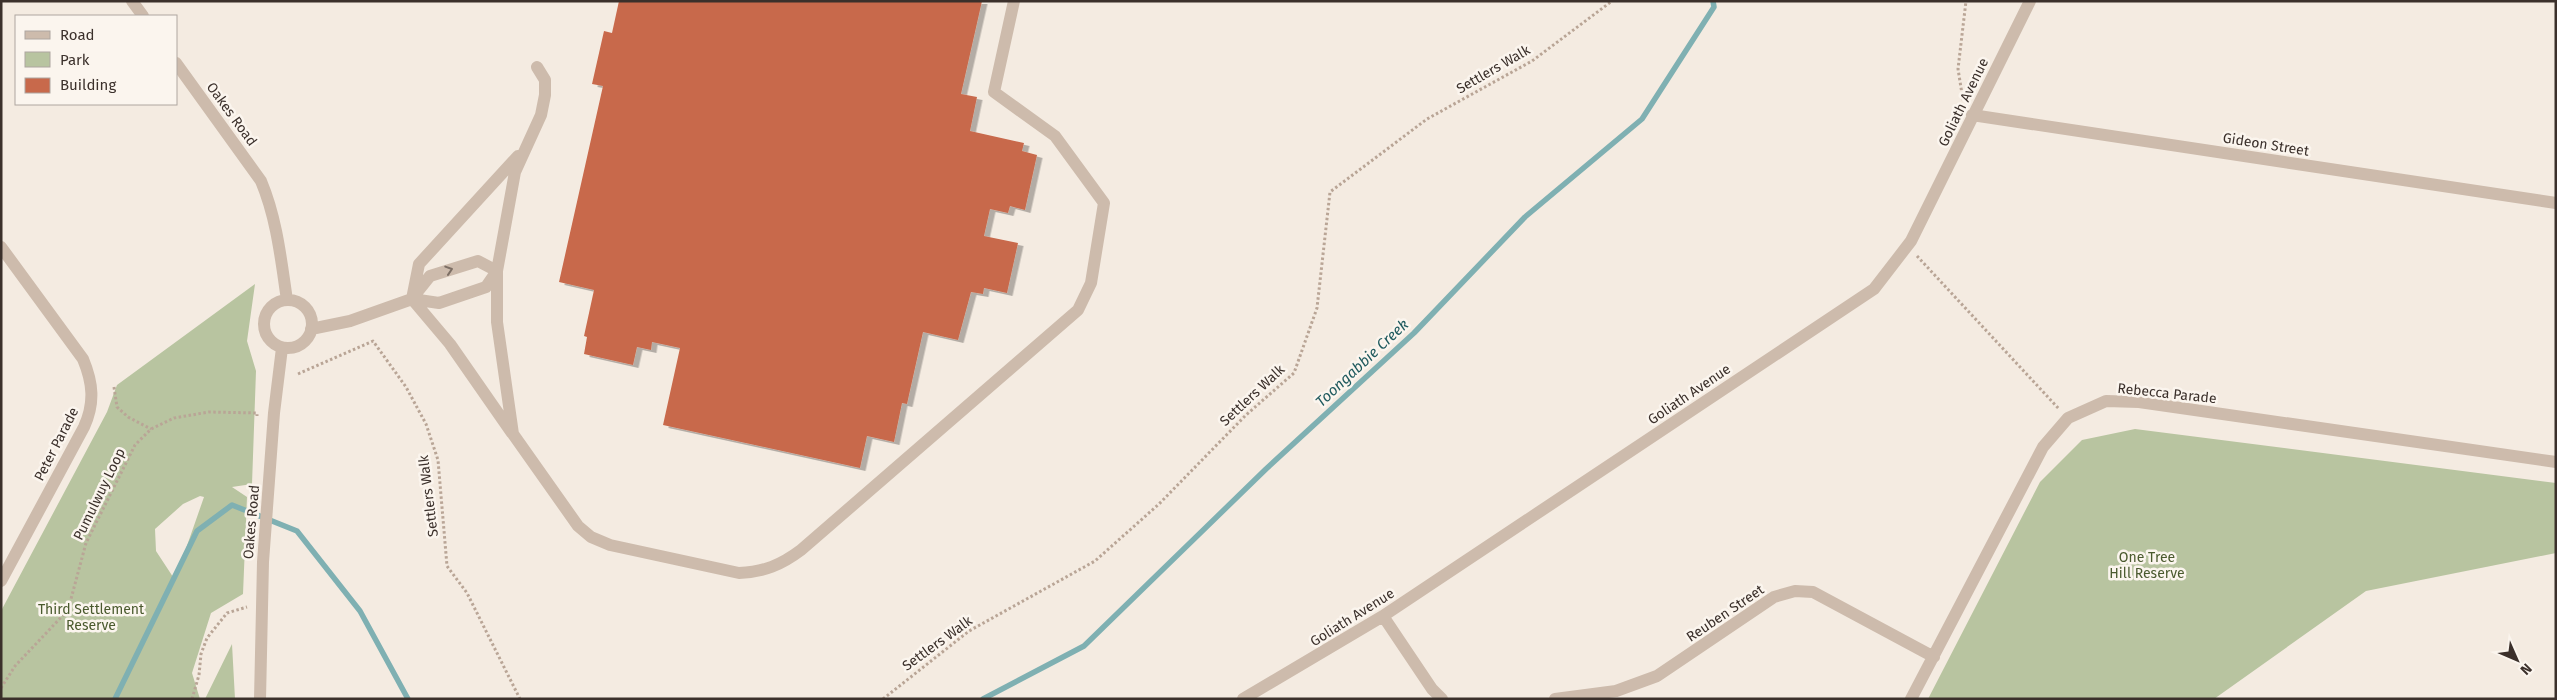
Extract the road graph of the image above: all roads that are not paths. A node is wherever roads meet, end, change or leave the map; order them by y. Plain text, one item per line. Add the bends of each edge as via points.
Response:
1 (132, 1) edge
2 (1014, 1) edge
3 (2030, 1) edge
4 (142, 15) edge
5 (178, 66) edge
6 (537, 66) dead end
7 (1972, 116) junction
8 (530, 143) junction
9 (2556, 203) edge
10 (1, 247) edge
11 (497, 271) junction
12 (412, 299) junction
13 (287, 300) junction
14 (311, 329) junction
15 (282, 348) junction
16 (513, 434) junction
17 (2556, 462) edge
18 (1, 581) edge
19 (1383, 616) junction
20 (1934, 657) junction
21 (260, 699) edge
22 (1244, 699) edge
23 (1442, 699) edge
24 (1556, 699) edge
25 (1911, 699) edge

1 - 4 street
2 - 16 street via 994,92 1055,136 1104,203 1091,283 1078,310 801,550 782,564 759,572 739,573 610,545 591,537 578,526
3 - 7 street, Goliath Avenue
5 - 13 street, Oakes Road via 261,181 274,223
6 - 8 street via 545,80 545,95
7 - 9 street, Gideon Street
7 - 19 street, Goliath Avenue via 1908,246 1874,290
8 - 11 street via 515,172
8 - 12 street via 419,264
10 - 18 street, Peter Parade via 83,359 90,375 92,393 84,427
11 - 12 street via 486,287 438,303
12 -> 11 street via 430,276 478,260
11 - 16 street via 497,322
12 - 14 street via 350,321
12 - 16 street via 450,344
13 - 14 street via 306,308 312,322
13 - 15 street via 273,305 264,318 269,340
14 - 15 street via 304,342
15 - 21 street, Oakes Road via 263,562
17 - 20 street, Rebecca Parade via 2139,402 2106,401 2068,418 2043,447
19 - 22 street, Goliath Avenue
19 - 23 street
20 - 24 street, Reuben Street via 1813,592 1794,591 1774,597 1657,676 1616,691
20 - 25 street, Rebecca Parade

